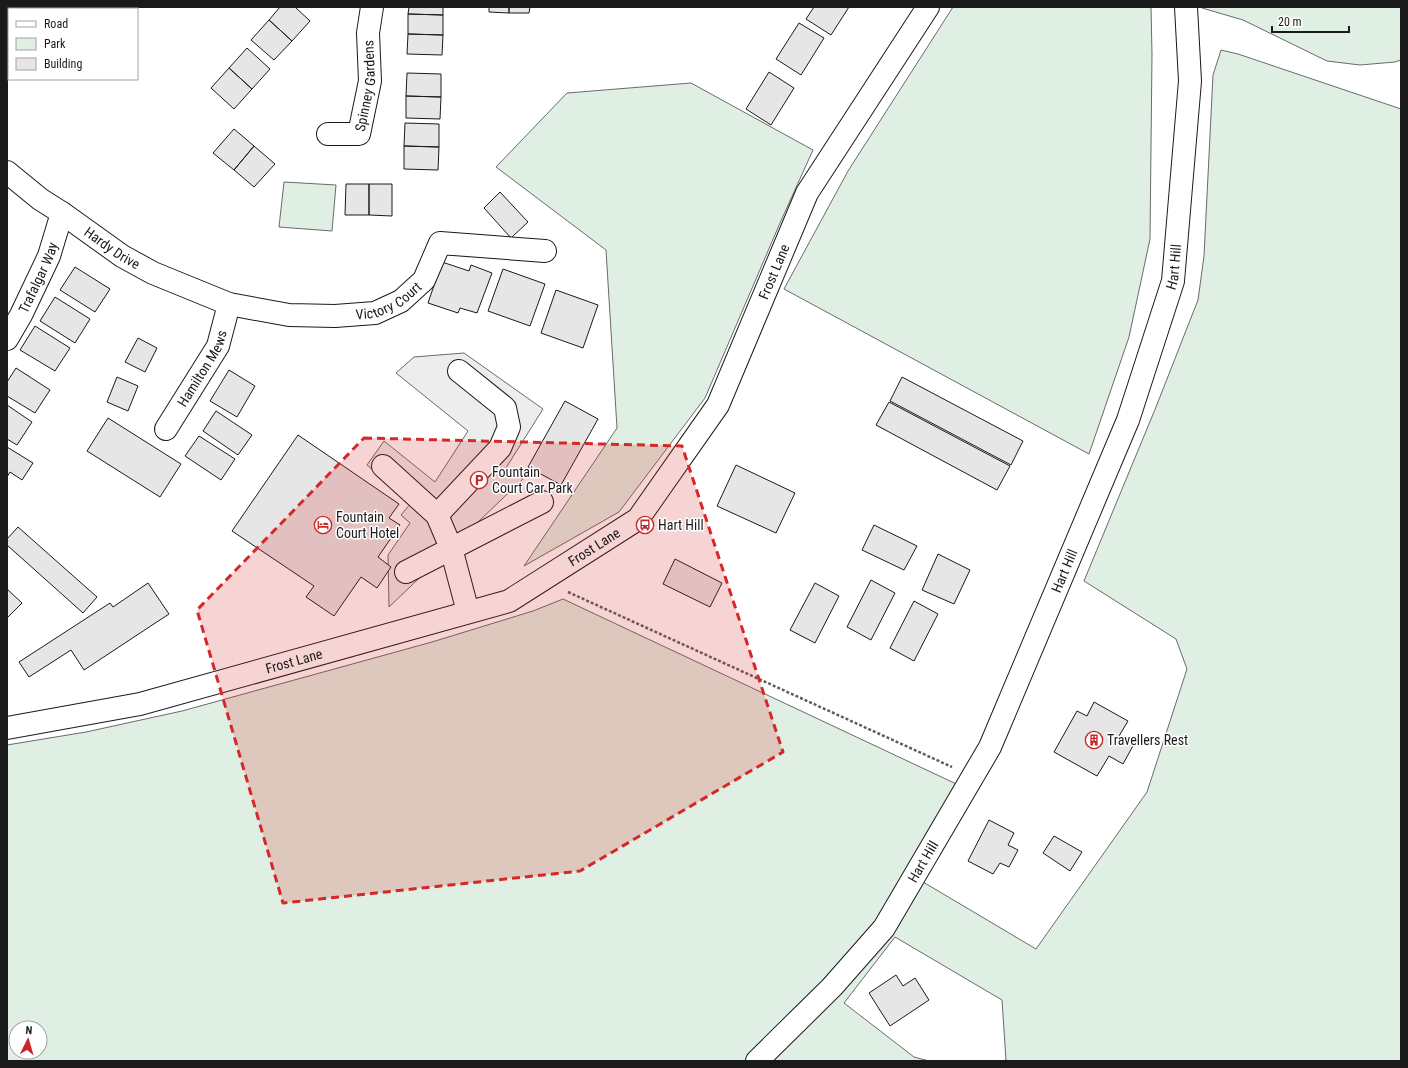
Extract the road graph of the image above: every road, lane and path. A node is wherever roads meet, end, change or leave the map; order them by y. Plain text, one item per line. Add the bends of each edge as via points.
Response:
1 (372, 7) edge
2 (928, 7) edge
3 (1186, 7) edge
4 (328, 134) dead end
5 (7, 172) edge
6 (62, 213) junction
7 (545, 251) dead end
8 (229, 304) junction
9 (7, 339) edge
10 (459, 371) dead end
11 (166, 429) dead end
12 (383, 466) dead end
13 (542, 502) dead end
14 (437, 515) junction
15 (451, 548) junction
16 (406, 572) dead end
17 (541, 580) junction
18 (468, 612) junction
19 (7, 728) edge
20 (972, 776) junction
21 (757, 1061) edge

1 - 4 street, Spinney Gardens via 368,33 370,81 358,134
2 - 17 street, Frost Lane via 807,193 718,405 638,519
3 - 20 street, Hart Hill via 1190,81 1173,281 1128,420 990,747
5 - 6 street, Hardy Drive via 40,200
6 - 8 street, Hardy Drive via 122,256 153,273
6 - 9 street, Trafalgar Way via 49,256
7 - 8 street, Victory Court via 440,243 424,280 401,301 375,313 335,316 289,315
8 - 11 street, Hamilton Mews via 218,346
10 - 14 street via 505,408 509,427 500,448
12 - 14 street
13 - 15 street
14 - 15 street
15 - 16 street
15 - 18 street
17 - 18 street, Frost Lane via 509,601
17 - 20 path
18 - 19 street, Frost Lane via 140,704
20 - 21 street, Hart Hill via 884,928 832,987

